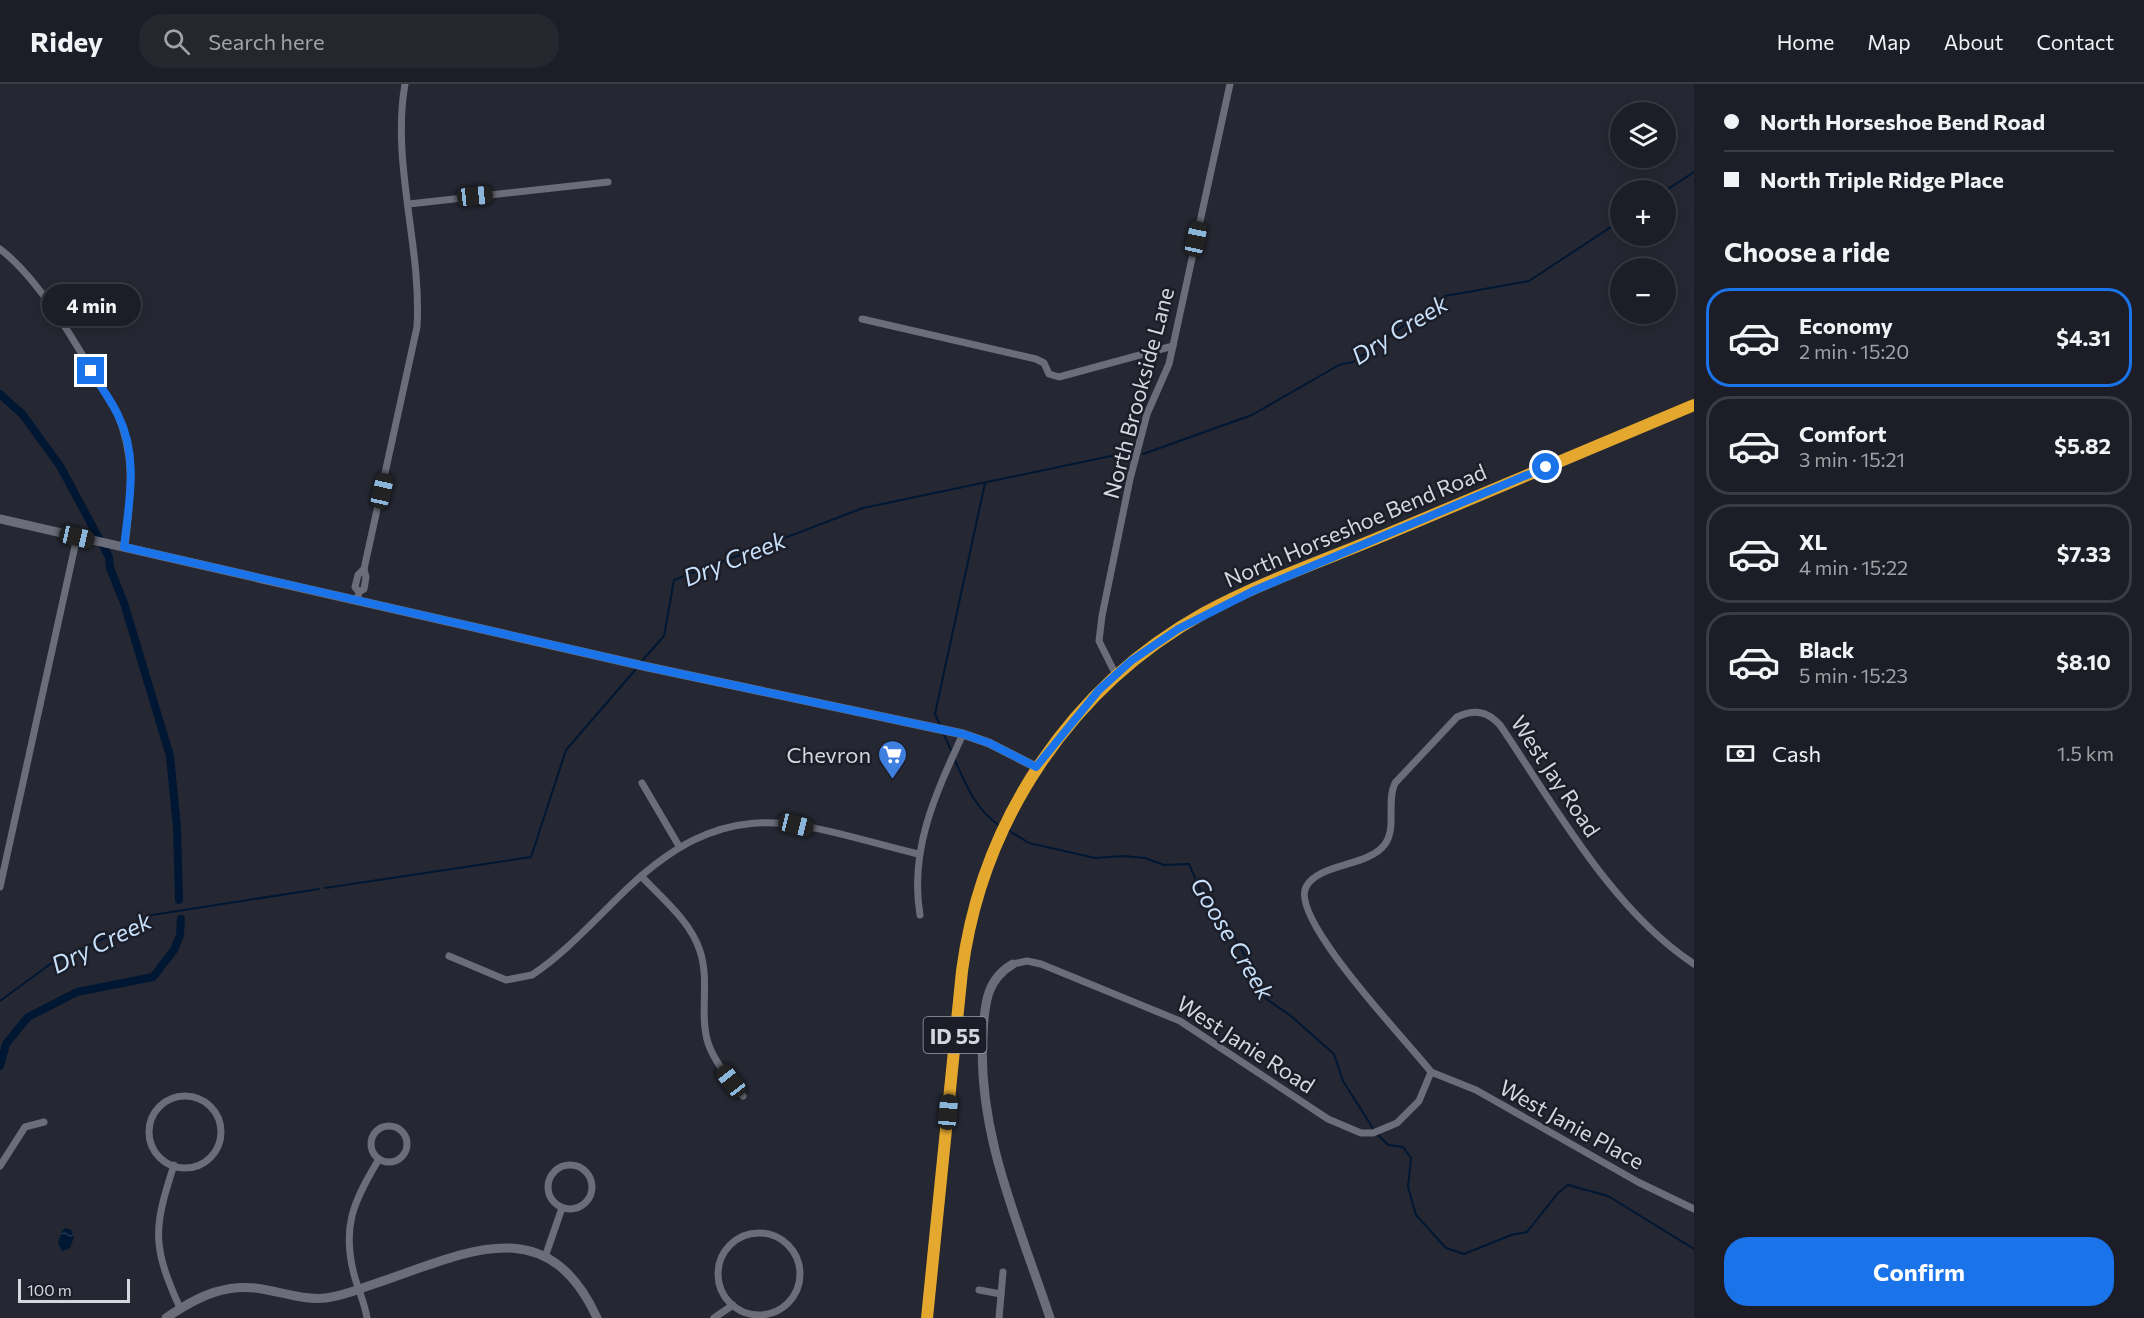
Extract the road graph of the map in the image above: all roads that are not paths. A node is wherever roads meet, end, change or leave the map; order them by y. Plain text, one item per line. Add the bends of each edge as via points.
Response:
1 (405, 84) edge
2 (1230, 84) edge
3 (608, 183) dead end
4 (409, 204) junction
5 (0, 249) edge
6 (862, 319) dead end
7 (1173, 346) junction
8 (1694, 405) edge
9 (0, 519) edge
10 (77, 537) junction
11 (124, 547) junction
12 (358, 596) junction
13 (1116, 675) junction
14 (963, 734) junction
15 (1036, 767) junction
16 (642, 783) dead end
17 (679, 846) junction
18 (918, 854) junction
19 (641, 876) junction
20 (0, 887) edge
21 (920, 915) dead end
22 (449, 956) dead end
23 (1013, 964) joint
24 (1694, 964) edge
25 (1431, 1072) junction
26 (743, 1096) dead end
27 (44, 1122) dead end
28 (379, 1159) junction
29 (174, 1165) junction
30 (0, 1166) edge
31 (562, 1208) junction
32 (1694, 1209) edge
33 (545, 1257) junction
34 (1003, 1272) dead end
35 (359, 1289) junction
36 (979, 1290) dead end
37 (1001, 1294) junction
38 (733, 1305) junction
39 (180, 1308) junction
40 (166, 1318) edge
41 (368, 1318) edge
42 (597, 1318) edge
43 (714, 1318) edge
44 (927, 1318) edge
45 (999, 1318) edge
46 (1050, 1318) edge

1 - 4 street via 401,125
2 - 7 street, North Brookside Lane
3 - 4 street
4 - 12 street via 418,293 417,327 364,569 364,589
5 - 11 street via 36,285 121,421 132,459
6 - 7 street via 1036,358 1044,363 1049,374 1059,377
7 - 13 street, North Brookside Lane via 1130,479 1102,616 1100,641
8 - 13 highway, North Horseshoe Bend Road / ID 55 via 1229,601 1178,629
9 - 10 main road
10 - 11 main road
10 - 20 street
11 - 12 main road
12 - 14 main road via 648,667
13 - 15 highway, North Horseshoe Bend Road / ID 55 via 1070,723
14 - 15 main road
14 - 18 street via 932,803
15 - 44 highway, North Horseshoe Bend Road / ID 55 via 994,846 966,941
16 - 17 street
17 - 18 street via 713,830 778,822
17 - 19 street
18 - 21 street
19 - 22 street via 541,969 525,978 494,977
19 - 26 street via 695,939 704,968 708,1043
23 - 25 street, West Janie Road via 1041,964 1162,1011 1328,1119 1361,1133 1373,1133 1397,1123 1419,1101
23 - 46 main road via 994,978 986,1001 984,1105 1000,1171
24 - 25 street, West Jay Road via 1608,885 1500,725 1482,712 1469,711 1457,717 1395,783 1389,836 1380,851 1314,878 1304,889 1311,915 1360,992
25 - 32 street, West Janie Place via 1476,1090 1638,1182
27 - 30 street via 25,1127
28 - 28 street via 371,1149 375,1132 385,1126 397,1127 406,1136 405,1153 390,1162
28 - 35 street via 357,1197 350,1222 349,1248
29 - 29 street via 154,1153 150,1142 154,1114 173,1097 203,1101 213,1107 220,1120 217,1147 211,1159 199,1167
29 - 39 street via 160,1206 157,1239 163,1269
31 - 31 street via 549,1196 549,1178 565,1165 575,1166 586,1172 592,1182 590,1196 585,1203
31 - 33 street
33 - 35 main road via 514,1248 480,1249
33 - 42 main road via 577,1282
34 - 37 street
35 - 39 main road via 311,1298 256,1288 231,1288 204,1295
35 - 41 street
36 - 37 street
37 - 45 street
38 - 38 street via 722,1291 718,1273 725,1250 744,1235 756,1232 790,1245 801,1268 801,1280 790,1302 780,1310 762,1315 744,1312
38 - 43 street
39 - 40 main road

